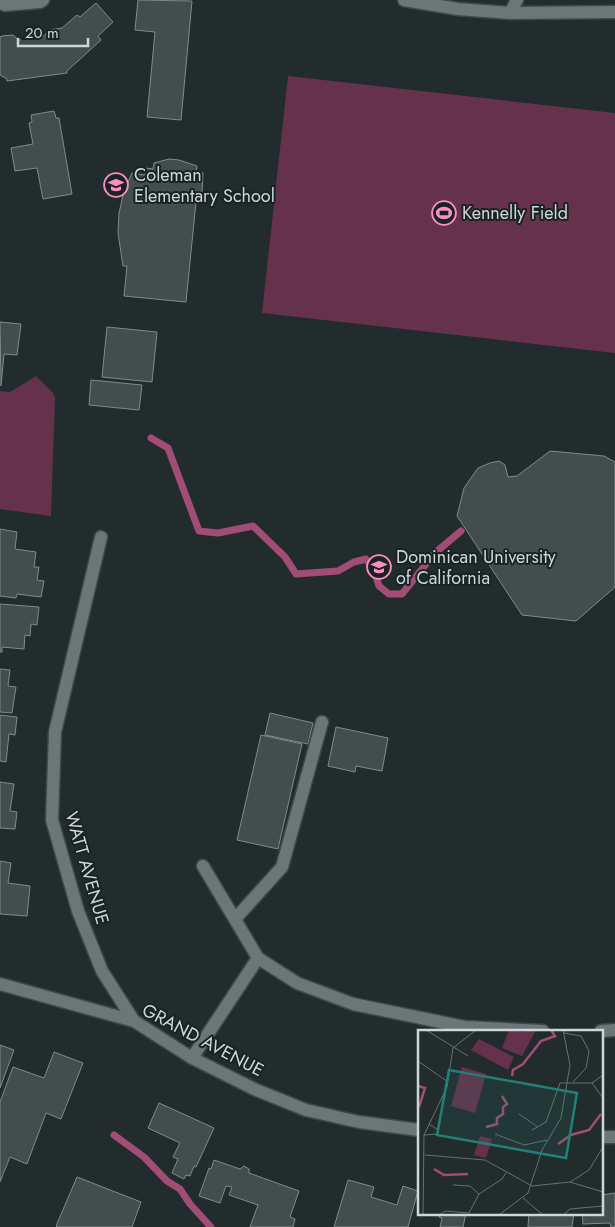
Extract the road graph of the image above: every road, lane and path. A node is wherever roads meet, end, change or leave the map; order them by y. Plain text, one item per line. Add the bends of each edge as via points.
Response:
1 (43, 0) edge
2 (404, 0) edge
3 (517, 0) edge
4 (0, 3) edge
5 (615, 12) edge
6 (510, 13) junction
7 (100, 537) dead end
8 (322, 722) dead end
9 (203, 866) dead end
10 (235, 919) junction
11 (258, 958) junction
12 (0, 984) edge
13 (134, 1022) junction
14 (524, 1030) edge
15 (615, 1030) edge
16 (602, 1031) edge
17 (192, 1058) junction
18 (418, 1130) edge
19 (602, 1137) edge
20 (615, 1137) edge

1 - 4 street via 5,6
2 - 6 street
3 - 6 street
5 - 6 street
7 - 13 street, WATT AVENUE via 54,732 52,820 78,911 99,964
8 - 10 street via 282,867
9 - 10 street
10 - 11 street
11 - 14 street via 297,982 353,1004 465,1027
11 - 17 street
12 - 13 street, GRAND AVENUE
13 - 17 street, GRAND AVENUE
15 - 16 street
17 - 18 street, GRAND AVENUE via 306,1110 359,1122
19 - 20 street

